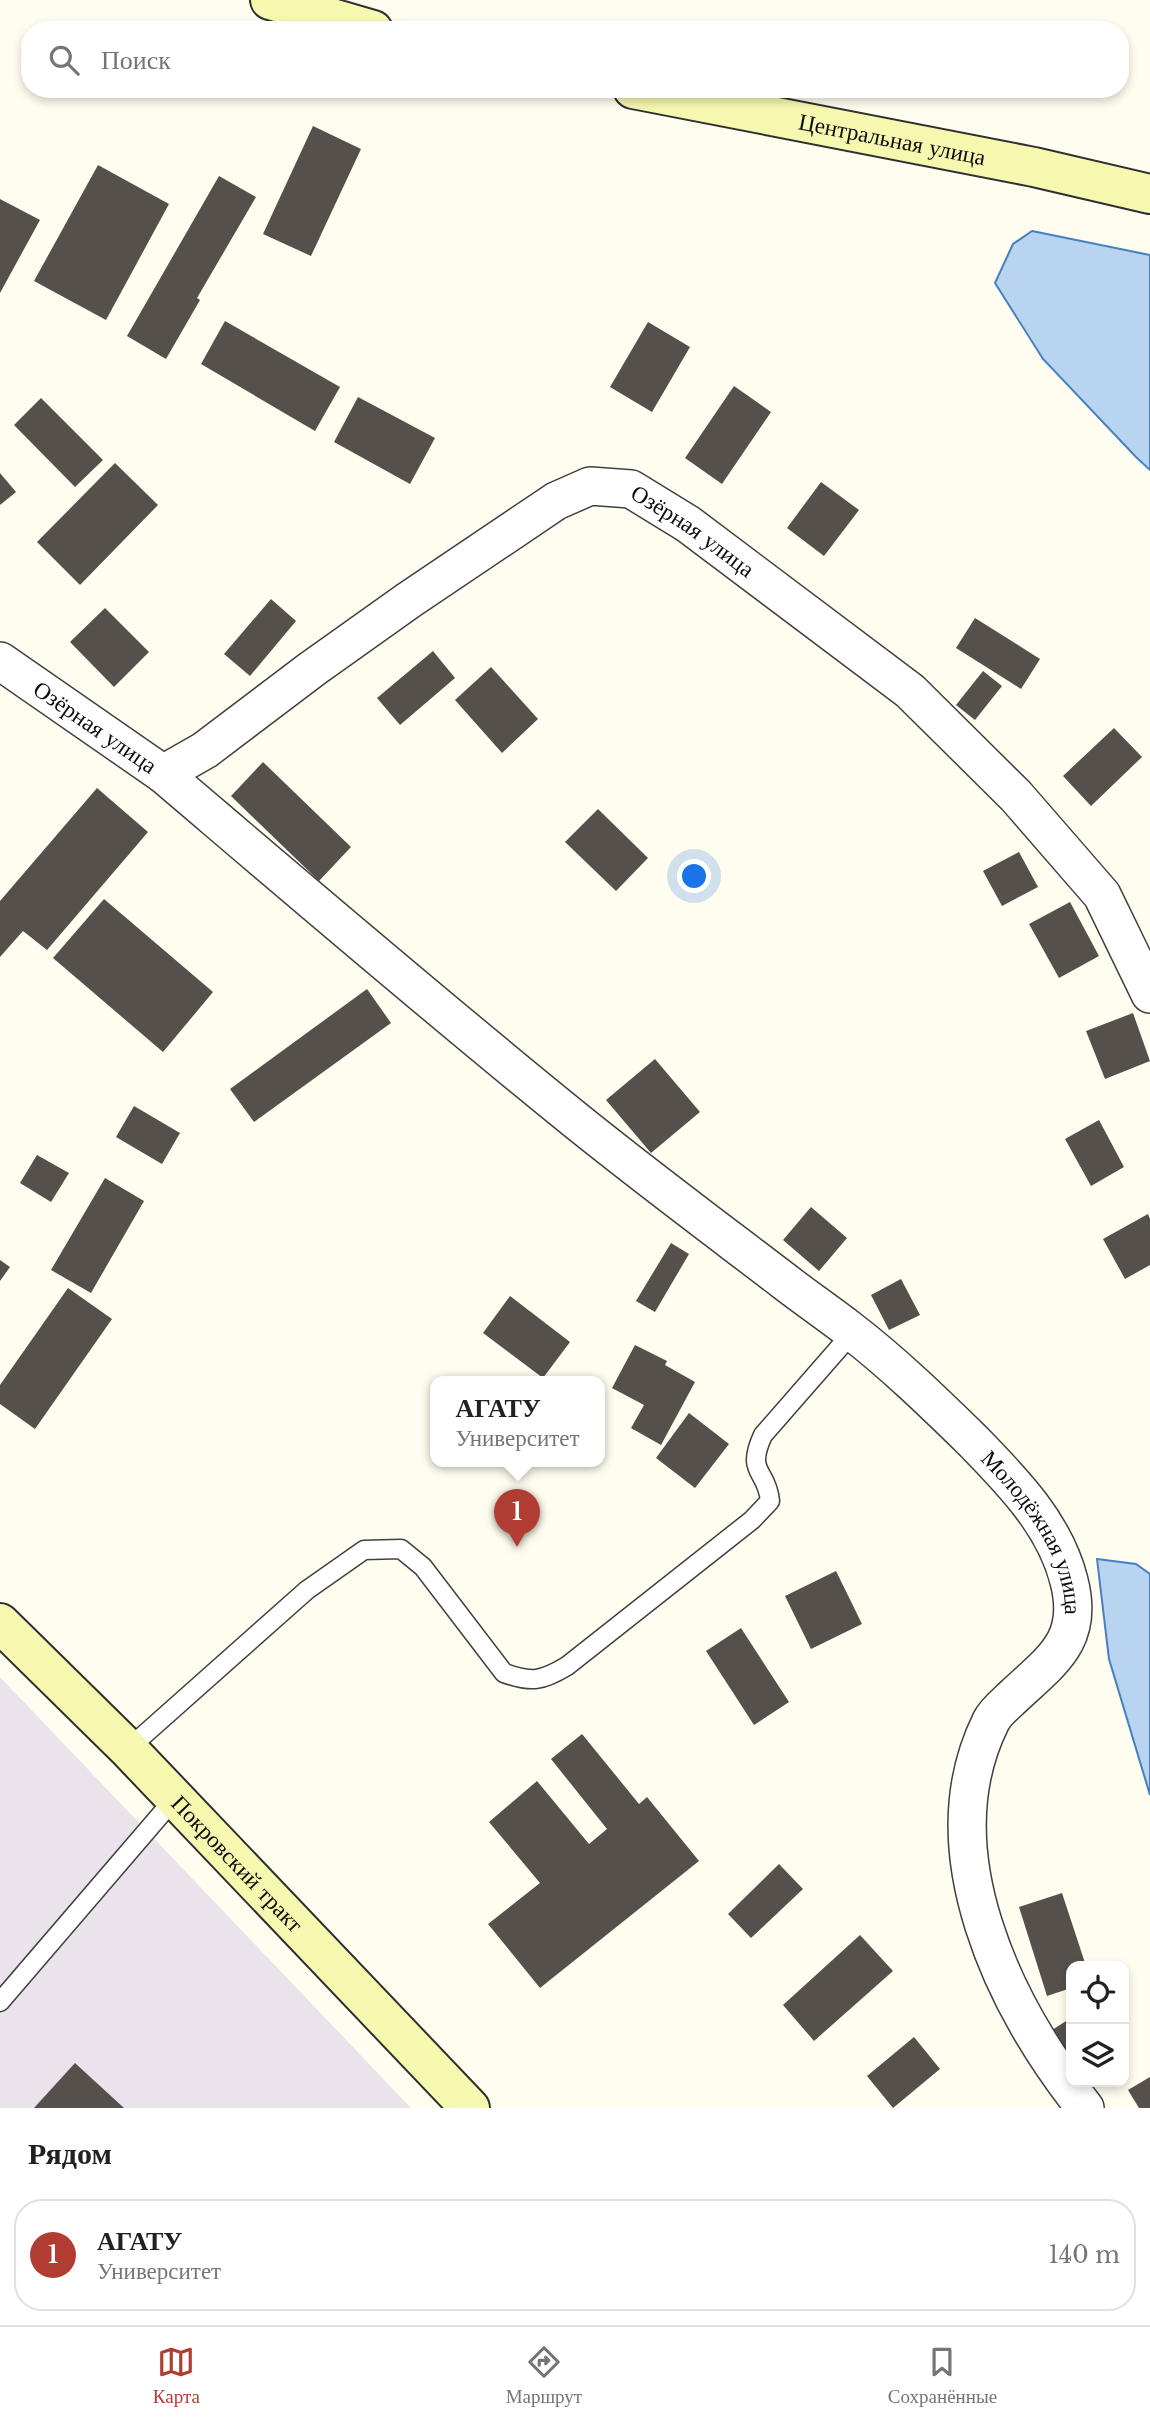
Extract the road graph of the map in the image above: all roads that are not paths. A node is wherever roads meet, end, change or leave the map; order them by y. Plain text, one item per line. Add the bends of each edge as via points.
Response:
1 (270, 0) edge
2 (342, 21) edge
3 (679, 98) edge
4 (1150, 194) edge
5 (0, 661) edge
6 (163, 774) junction
7 (1150, 994) edge
8 (853, 1332) junction
9 (0, 1623) edge
10 (128, 1749) junction
11 (175, 1798) junction
12 (0, 2002) edge
13 (470, 2108) edge
14 (1085, 2108) edge

1 - 2 main road
3 - 4 main road, Центральная улица
5 - 6 street, Озёрная улица
6 - 7 street, Озёрная улица via 205,750 409,600 556,502 590,486 631,489 688,524 910,691 1016,796 1102,895
6 - 8 street, Молодёжная улица via 570,1116
8 - 10 lane via 763,1435 755,1452 757,1472 769,1487 771,1501 545,1679 523,1680 504,1673 423,1567 401,1549 364,1550 307,1590
8 - 14 street, Молодёжная улица via 943,1411 1017,1485 1054,1543 1069,1581 1073,1613 1068,1640 993,1716 975,1761 969,1871 999,1970 1059,2076
9 - 10 main road, Покровский тракт
10 - 11 main road, Покровский тракт
11 - 12 lane
11 - 13 main road, Покровский тракт

